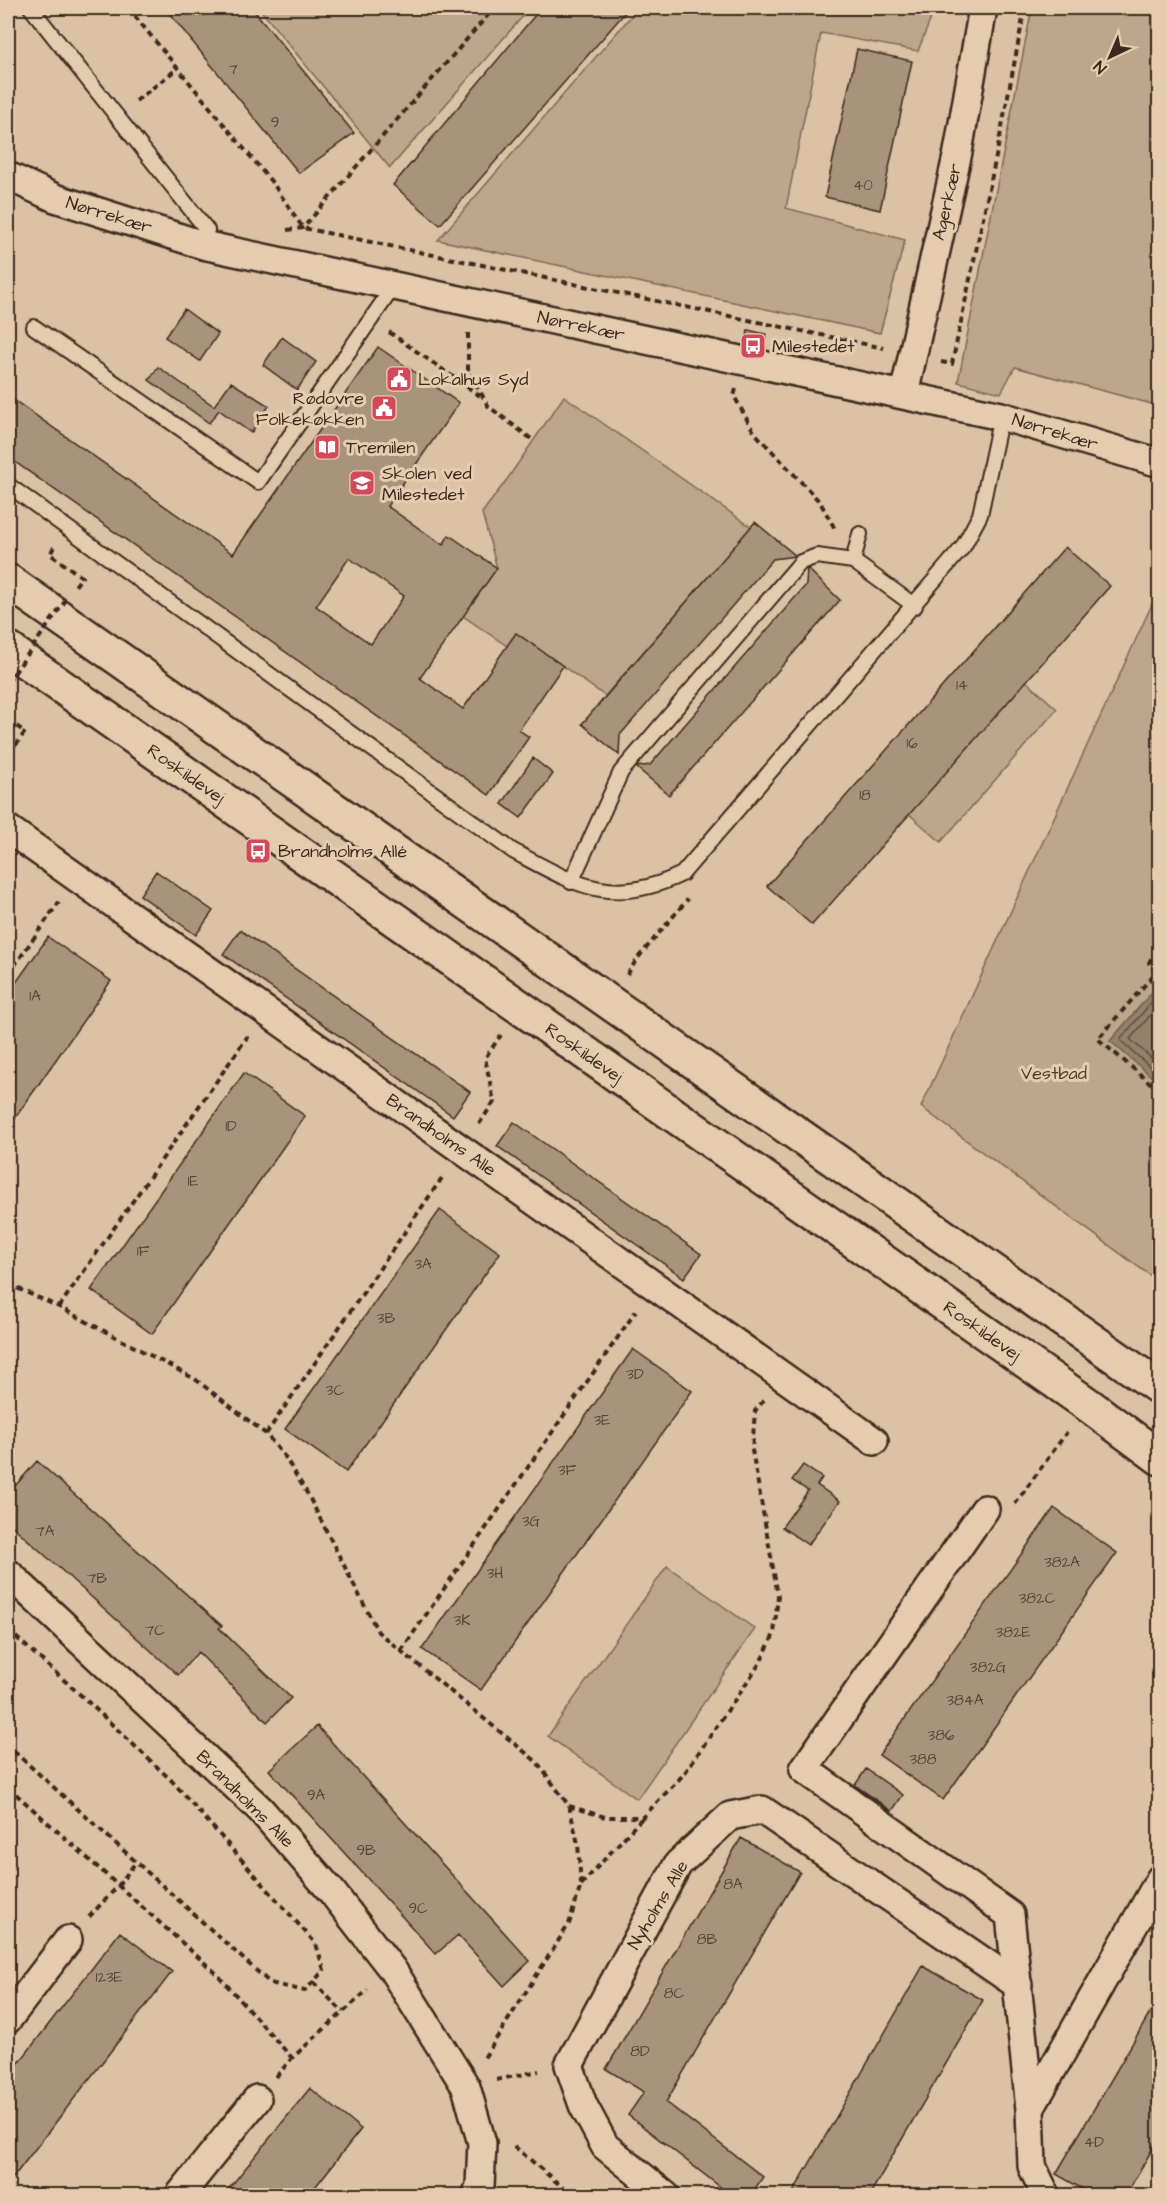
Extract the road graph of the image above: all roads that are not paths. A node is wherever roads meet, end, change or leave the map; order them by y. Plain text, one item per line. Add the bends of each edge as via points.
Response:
1 (31, 8) edge
2 (983, 8) edge
3 (8, 176) edge
4 (203, 245) junction
5 (394, 286) junction
6 (34, 327) dead end
7 (904, 394) junction
8 (1000, 416) junction
9 (1160, 463) edge
10 (8, 485) edge
11 (860, 534) dead end
12 (853, 561) junction
13 (8, 581) edge
14 (915, 606) junction
15 (8, 649) edge
16 (8, 829) edge
17 (571, 882) junction
18 (1160, 1388) edge
19 (874, 1441) dead end
20 (1160, 1458) edge
21 (985, 1509) road end
22 (8, 1573) edge
23 (1160, 1879) edge
24 (68, 1940) road end
25 (1018, 1985) junction
26 (8, 2019) edge
27 (257, 2099) road end
28 (1030, 2109) junction
29 (179, 2196) edge
30 (476, 2196) edge
31 (666, 2196) edge
32 (1046, 2196) edge

1 - 4 lane via 207,230
2 - 7 street, Agerkær via 958,152
3 - 4 street, Nørrekær via 55,198
4 - 5 street, Nørrekær
5 - 6 lane via 258,482
5 - 7 street, Nørrekær
7 - 8 street, Nørrekær
8 - 9 street, Nørrekær
8 - 14 lane via 974,530
10 - 17 lane via 513,851
11 - 12 lane
12 - 14 lane
12 - 17 lane via 817,556 801,562 621,772
13 - 18 main road
14 - 17 lane via 682,874 660,885 634,891 604,890
15 - 20 main road, Roskildevej
16 - 19 street, Brandholms Alle
21 - 25 street via 804,1769 1010,1915
22 - 30 street, Brandholms Alle via 260,1809 392,1969 466,2087 482,2143
23 - 28 street
24 - 26 street
25 - 28 street
25 - 31 street, Nyholms Alle via 762,1810 730,1816 678,1864 569,2065 583,2105 605,2146
27 - 29 street
28 - 32 street via 1032,2166

